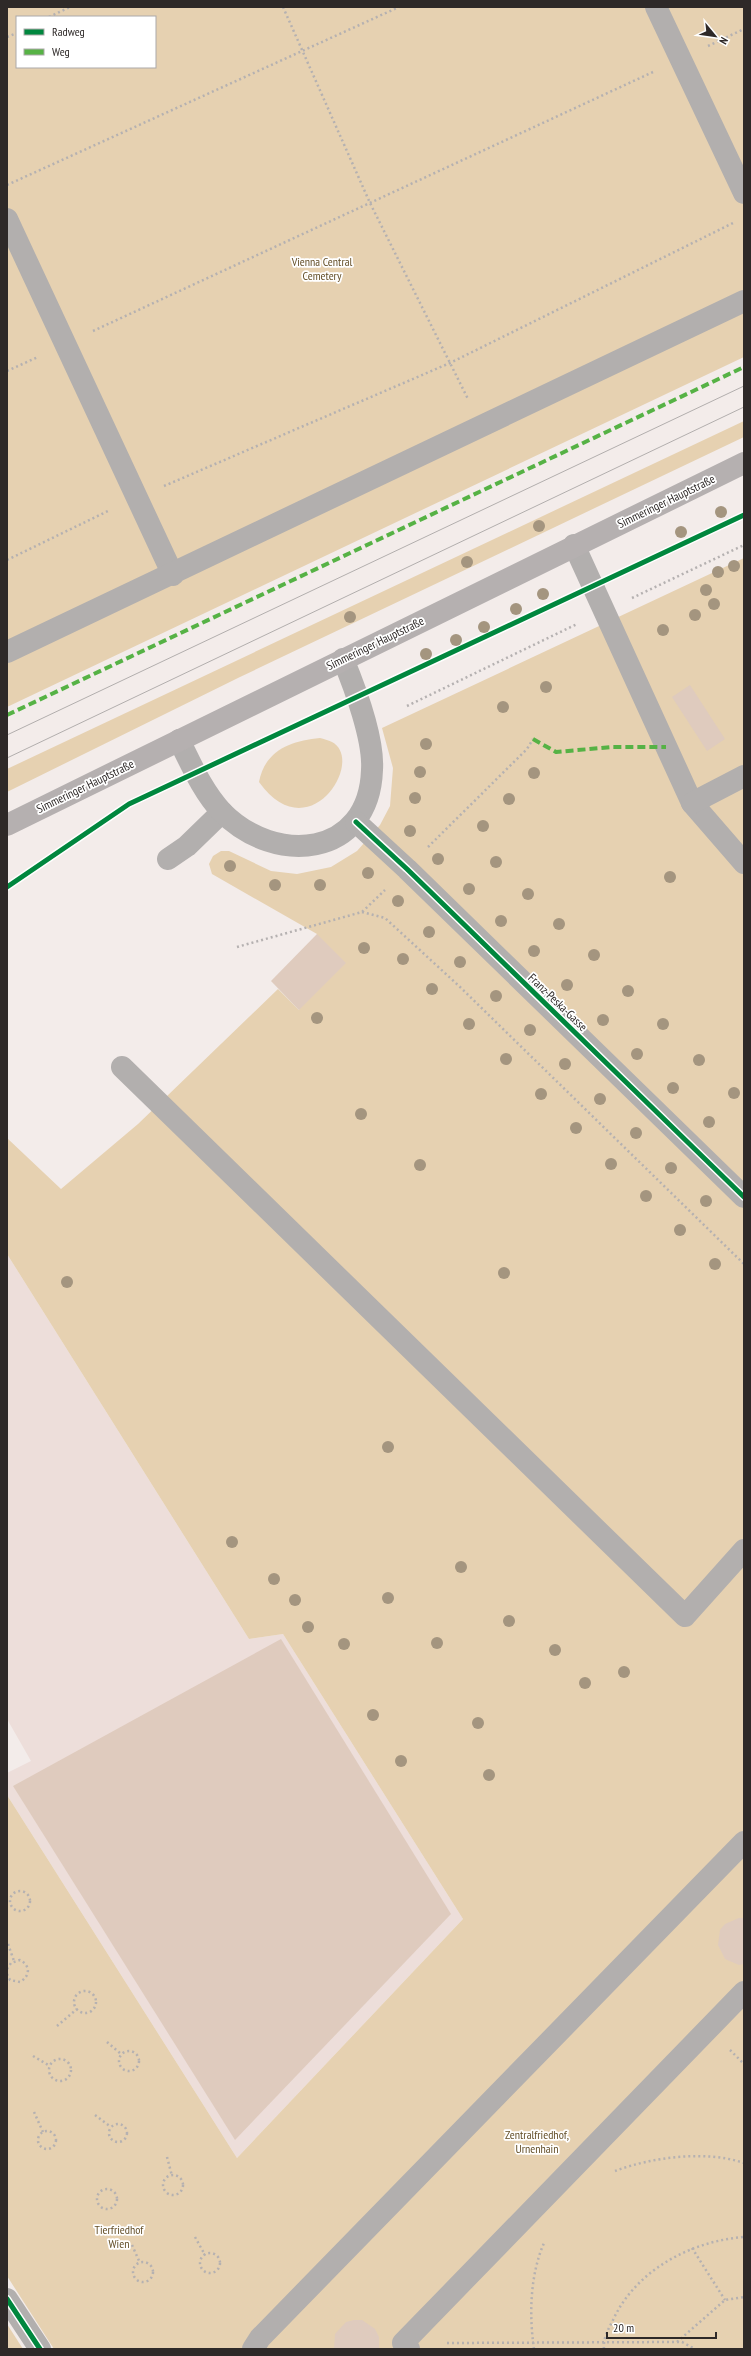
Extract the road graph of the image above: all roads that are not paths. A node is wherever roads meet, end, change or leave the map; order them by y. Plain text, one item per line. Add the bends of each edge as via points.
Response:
1 (656, 7) edge
2 (744, 193) edge
3 (7, 218) edge
4 (744, 301) edge
5 (744, 463) edge
6 (574, 545) junction
7 (173, 575) junction
8 (7, 652) edge
9 (343, 659) junction
10 (179, 740) junction
11 (744, 776) edge
12 (692, 803) junction
13 (222, 812) junction
14 (356, 822) junction
15 (7, 825) edge
16 (168, 859) dead end
17 (744, 863) edge
18 (122, 1067) dead end
19 (744, 1197) edge
20 (744, 1550) edge
21 (744, 1842) edge
22 (744, 1992) edge
23 (7, 2299) edge
24 (406, 2346) edge
25 (40, 2349) edge
26 (253, 2349) edge

1 - 2 street
3 - 7 street
4 - 7 street
5 - 6 main road, Simmeringer Hauptstraße
6 - 9 main road, Simmeringer Hauptstraße
6 - 12 street
7 - 8 street
9 - 10 main road, Simmeringer Hauptstraße
9 - 14 street via 354,686 370,742 372,770 368,798
10 - 13 street via 210,797
10 - 15 main road, Simmeringer Hauptstraße
11 - 12 street
12 - 17 street
13 - 14 street via 251,834 271,843 291,846 313,845 334,839
13 - 16 street via 187,846
14 - 19 street, Franz-Peska-Gasse via 407,868
18 - 20 street via 685,1616
21 - 26 street via 260,2338
22 - 24 street
23 - 25 street

